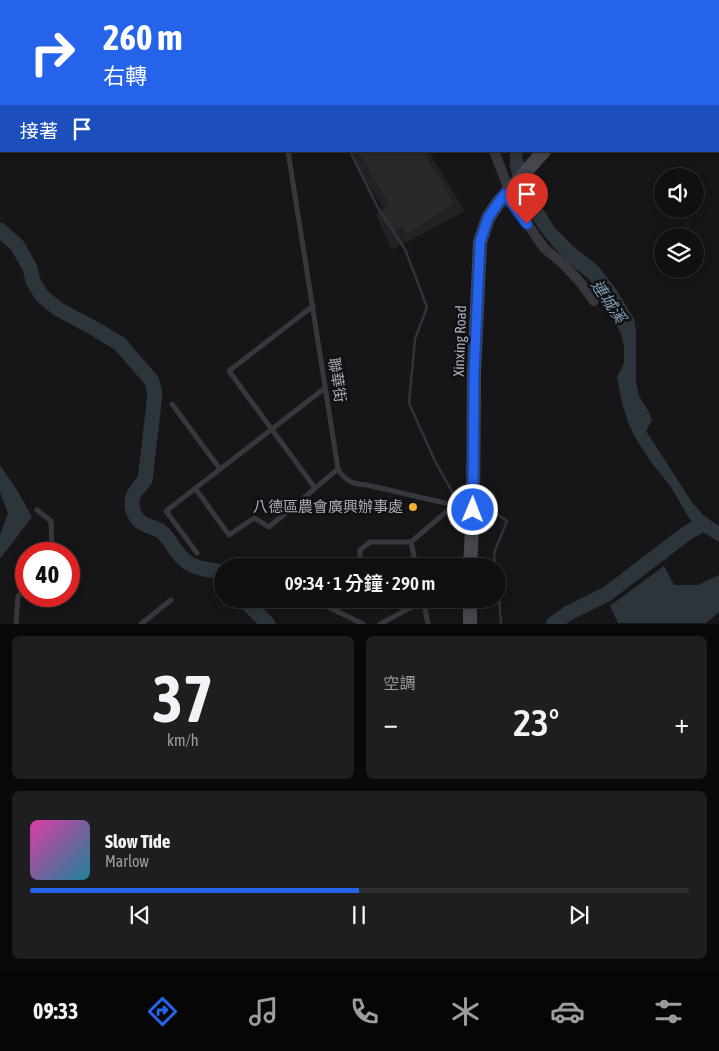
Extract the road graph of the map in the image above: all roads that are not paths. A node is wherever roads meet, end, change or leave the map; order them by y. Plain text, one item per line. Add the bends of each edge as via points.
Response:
1 (288, 152) edge
2 (494, 152) edge
3 (543, 152) edge
4 (508, 190) junction
5 (594, 301) dead end
6 (313, 306) junction
7 (325, 388) junction
8 (172, 404) dead end
9 (272, 430) junction
10 (220, 469) junction
11 (338, 469) junction
12 (195, 488) junction
13 (315, 488) junction
14 (473, 504) junction
15 (454, 506) junction
16 (37, 510) dead end
17 (52, 542) edge
18 (411, 542) junction
19 (197, 554) dead end
20 (360, 558) edge
21 (414, 558) edge
22 (470, 558) edge
23 (171, 600) dead end
24 (17, 607) edge
25 (331, 608) edge
26 (409, 608) edge
27 (425, 608) edge
28 (470, 608) edge
29 (16, 624) edge
30 (141, 624) edge
31 (364, 624) edge
32 (380, 624) edge
33 (428, 624) edge
34 (470, 624) edge

1 - 6 lane, 聯華街
2 - 4 street
3 - 4 street, Xinxing Road
4 - 5 street via 544,248 580,282
4 - 14 street, Xinxing Road via 488,218 480,242
6 - 7 lane, 聯華街
6 - 9 lane via 229,371
7 - 9 lane
7 - 11 lane, 聯華街
8 - 10 lane
9 - 10 lane
9 - 13 lane
10 - 12 lane
11 - 13 lane
11 - 15 lane via 353,484
12 - 13 lane via 229,535 254,518 269,527
12 - 19 lane via 166,511
14 - 15 lane
14 - 22 street, Xinxing Road
15 - 18 lane
16 - 17 lane via 51,521
18 - 20 lane via 370,542 360,550
18 - 21 lane
23 - 30 lane
24 - 29 lane
25 - 31 lane
26 - 32 lane
27 - 33 lane
28 - 34 street

